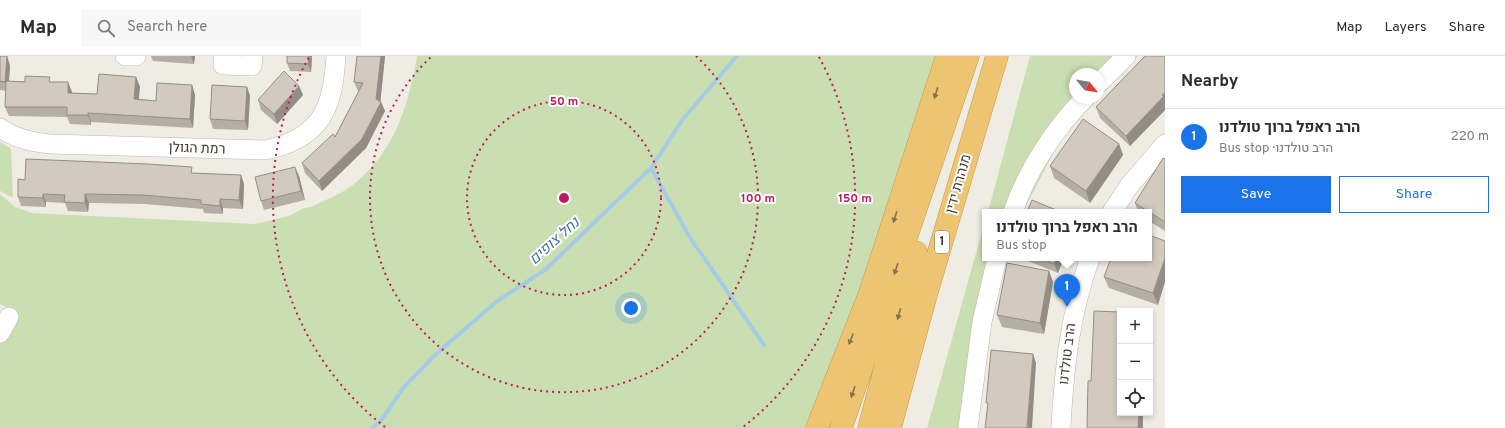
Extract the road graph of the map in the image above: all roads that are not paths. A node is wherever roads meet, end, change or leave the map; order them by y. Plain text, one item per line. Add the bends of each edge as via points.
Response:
1 (125, 56) edge
2 (136, 56) edge
3 (223, 56) edge
4 (253, 56) edge
5 (336, 56) edge
6 (998, 56) edge
7 (1126, 56) edge
8 (961, 57) edge
9 (1105, 77) edge
10 (1080, 104) edge
11 (0, 128) edge
12 (1165, 144) edge
13 (1014, 209) edge
14 (1114, 209) edge
15 (996, 261) edge
16 (1089, 261) edge
17 (816, 428) edge
18 (841, 428) edge
19 (869, 428) edge
20 (890, 428) edge
21 (904, 428) edge
22 (968, 428) edge
23 (1061, 428) edge

1 - 2 street
3 - 4 street via 222,65 252,66
5 - 11 street, רמת הגולן via 332,91 322,117 305,136 266,150 50,144 21,140
6 - 20 highway, מנהרת ידין / 1 via 926,294
6 - 21 highway
7 - 9 street
8 -> 17 highway
8 -> 18 highway
8 -> 19 highway, מנהרת ידין / 1
10 - 13 street via 1035,164
12 - 14 street
15 - 22 street via 982,322
16 - 23 street, הרב טולדנו via 1078,294 1068,340

